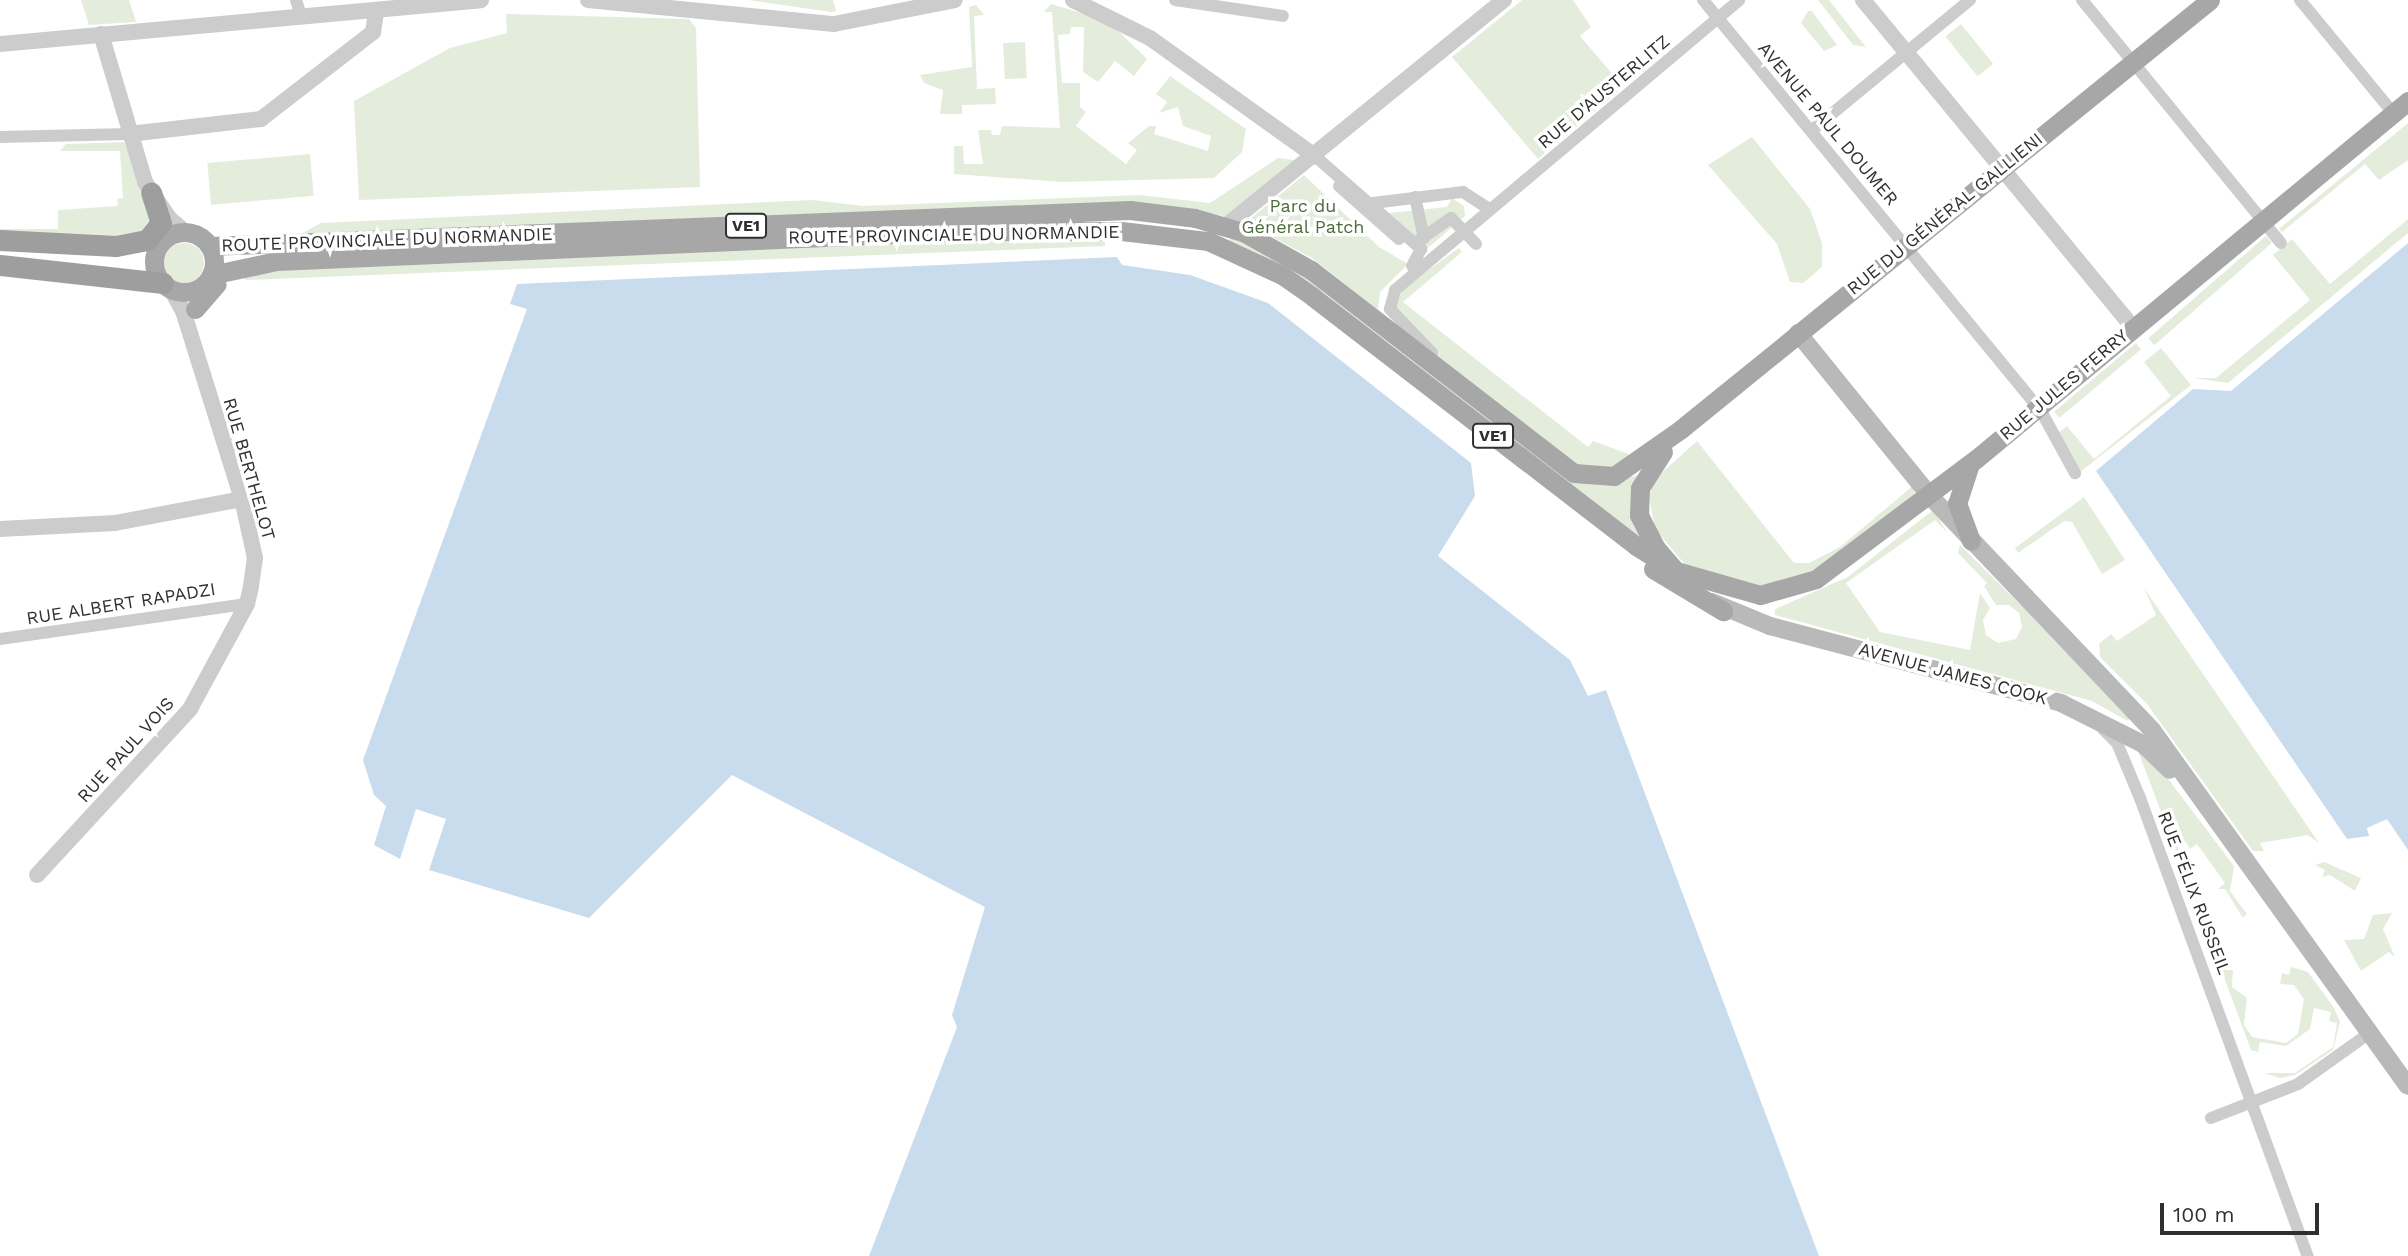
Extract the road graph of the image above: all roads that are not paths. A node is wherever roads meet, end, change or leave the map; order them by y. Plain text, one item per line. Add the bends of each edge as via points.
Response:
1 (296, 0) edge
2 (481, 0) edge
3 (588, 0) edge
4 (951, 0) edge
5 (1073, 0) edge
6 (1175, 0) edge
7 (1504, 0) edge
8 (1703, 0) edge
9 (1740, 0) edge
10 (1863, 0) edge
11 (1970, 0) edge
12 (2082, 0) edge
13 (2210, 0) edge
14 (2300, 0) edge
15 (630, 1) edge
16 (408, 4) edge
17 (376, 13) junction
18 (1283, 16) dead end
19 (302, 18) junction
20 (1717, 19) junction
21 (101, 34) junction
22 (0, 44) edge
23 (1906, 53) junction
24 (2133, 62) junction
25 (2401, 107) edge
26 (1811, 131) junction
27 (129, 134) junction
28 (0, 137) edge
29 (1312, 160) junction
30 (2001, 169) junction
31 (151, 194) junction
32 (1415, 197) junction
33 (1373, 204) junction
34 (1489, 209) junction
35 (169, 218) junction
36 (2263, 219) junction
37 (1231, 226) junction
38 (1464, 230) junction
39 (1121, 231) junction
40 (186, 233) junction
41 (0, 240) edge
42 (1419, 240) junction
43 (2281, 243) dead end
44 (1476, 244) dead end
45 (209, 246) junction
46 (1906, 246) junction
47 (158, 247) junction
48 (0, 248) edge
49 (276, 261) junction
50 (0, 265) edge
51 (206, 280) junction
52 (166, 286) junction
53 (195, 309) junction
54 (2133, 327) junction
55 (1798, 333) junction
56 (193, 346) junction
57 (1443, 369) junction
58 (2038, 407) junction
59 (1681, 429) junction
60 (1485, 430) junction
61 (1976, 459) junction
62 (2075, 473) dead end
63 (1930, 495) junction
64 (242, 499) junction
65 (0, 529) edge
66 (1971, 541) junction
67 (1684, 575) junction
68 (247, 604) junction
69 (1723, 611) junction
70 (0, 639) edge
71 (2080, 712) junction
72 (2201, 801) junction
73 (37, 875) dead end
74 (2368, 1034) junction
75 (2408, 1086) edge
76 (2253, 1101) junction
77 (2211, 1118) dead end
78 (2308, 1256) edge

1 - 19 street
2 - 16 street
3 - 15 street
4 - 15 street via 834,24
5 - 29 street via 1113,16 1216,83
6 - 18 street
7 - 29 street
8 - 20 street, AVENUE PAUL DOUMER
9 - 20 street, RUE D'AUSTERLITZ
10 - 23 street
11 - 23 street
12 - 24 street
13 - 24 main road, RUE DU GÉNÉRAL GALLIENI
14 - 25 street
16 - 17 street
17 - 19 street
17 - 27 street via 373,32 261,119
19 - 21 street
20 - 26 street, AVENUE PAUL DOUMER
20 - 34 street, RUE D'AUSTERLITZ
21 - 22 street
21 - 27 street
23 - 26 street
23 - 30 street
24 - 30 main road, RUE DU GÉNÉRAL GALLIENI
24 - 36 street
25 - 36 main road, RUE JULES FERRY
26 - 46 street, AVENUE PAUL DOUMER
27 - 28 street
27 - 31 street
29 - 33 street
29 - 37 street
29 - 42 street via 1404,243
30 - 46 main road, RUE DU GÉNÉRAL GALLIENI
30 - 54 street
31 - 35 street
31 - 41 highway via 161,223 147,240 116,246
32 - 33 street
32 - 34 street via 1463,191
32 - 42 street
33 - 42 street
34 - 38 street, RUE D'AUSTERLITZ
35 - 40 street
35 - 47 street
36 - 43 street
36 - 54 main road, RUE JULES FERRY
37 - 39 main road via 1222,234 1142,222
37 - 45 main road, ROUTE PROVINCIALE DU NORMANDIE / VE1 via 1130,211
37 - 57 main road, ROUTE PROVINCIALE DU NORMANDIE / VE1 via 1340,290
38 - 42 street via 1451,218 1444,219
38 - 44 street
38 - 57 street, RUE D'AUSTERLITZ via 1390,300 1396,318
39 - 49 main road, ROUTE PROVINCIALE DU NORMANDIE / VE1 via 965,231
39 - 60 main road, ROUTE PROVINCIALE DU NORMANDIE / VE1 via 1208,242 1282,275
40 - 45 main road
40 - 47 main road
42 - 57 street via 1420,259 1384,293 1382,304
45 - 51 main road
46 - 55 main road, RUE DU GÉNÉRAL GALLIENI
46 - 58 street, AVENUE PAUL DOUMER
47 - 48 highway via 122,256
47 - 52 main road via 155,267
49 - 51 main road, ROUTE PROVINCIALE DU NORMANDIE / VE1
49 - 53 main road via 238,271 216,285
50 - 52 highway
51 - 52 main road via 186,292
51 - 53 street, RUE BERTHELOT
52 - 56 street, RUE BERTHELOT
53 - 56 street, RUE BERTHELOT
54 - 58 main road, RUE JULES FERRY
55 - 59 main road, RUE DU GÉNÉRAL GALLIENI
55 - 63 main road, AVENUE JAMES COOK
56 - 64 street, RUE BERTHELOT
57 - 59 main road, RUE DU GÉNÉRAL GALLIENI / VE1 via 1552,458 1587,476 1614,476
58 - 61 main road, RUE JULES FERRY
58 - 62 street, AVENUE PAUL DOUMER
59 - 67 main road, RUE DU GÉNÉRAL GALLIENI via 1647,474 1638,500 1643,528
60 - 67 main road, ROUTE PROVINCIALE DU NORMANDIE / VE1
60 - 69 main road via 1618,544 1683,592
61 - 63 main road, RUE JULES FERRY
61 - 66 main road via 1963,476 1958,495
63 - 66 main road, AVENUE JAMES COOK
63 - 67 main road, RUE JULES FERRY via 1834,569 1785,591 1738,593
64 - 65 street via 115,523
64 - 68 street, RUE BERTHELOT via 255,558
66 - 72 main road, AVENUE JAMES COOK via 2152,730
67 - 69 main road, AVENUE JAMES COOK
68 - 70 street, RUE ALBERT RAPADZI
68 - 73 street, RUE PAUL VOIS via 190,709
69 - 71 main road, AVENUE JAMES COOK
71 - 72 main road, AVENUE JAMES COOK via 2143,744
71 - 76 street, RUE FÉLIX RUSSEIL via 2117,743
72 - 74 main road, AVENUE JAMES COOK
74 - 75 main road, AVENUE JAMES COOK
74 - 76 street via 2298,1084
76 - 77 street
76 - 78 street, RUE FÉLIX RUSSEIL

